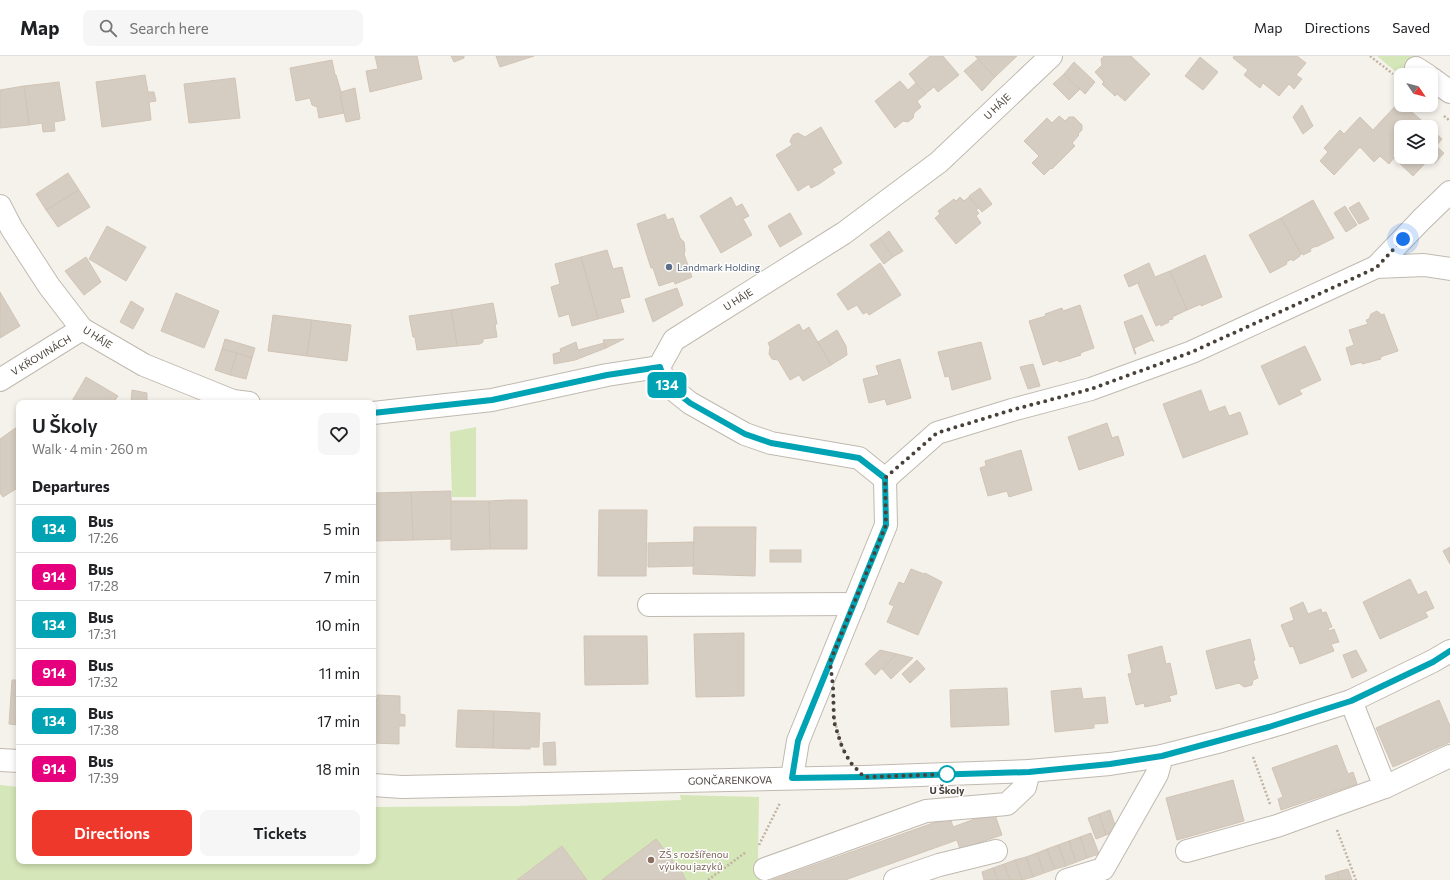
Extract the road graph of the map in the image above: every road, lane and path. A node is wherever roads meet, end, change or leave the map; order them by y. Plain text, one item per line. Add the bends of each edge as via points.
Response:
1 (1051, 56) edge
2 (1370, 56) edge
3 (1394, 75) edge
4 (1438, 83) edge
5 (1450, 92) edge
6 (1450, 192) edge
7 (0, 206) edge
8 (1376, 268) junction
9 (1450, 269) edge
10 (82, 329) junction
11 (660, 367) junction
12 (0, 380) edge
13 (232, 400) edge
14 (376, 413) edge
15 (885, 478) junction
16 (854, 604) junction
17 (649, 605) dead end
18 (1450, 651) edge
19 (1351, 701) junction
20 (834, 715) dead end
21 (1248, 734) junction
22 (1162, 756) junction
23 (1450, 756) edge
24 (0, 760) edge
25 (16, 761) edge
26 (1029, 772) junction
27 (864, 777) junction
28 (792, 778) junction
29 (376, 785) edge
30 (1385, 787) junction
31 (1328, 807) junction
32 (1277, 826) junction
33 (757, 847) dead end
34 (749, 850) dead end
35 (996, 851) dead end
36 (1187, 851) dead end
37 (765, 869) dead end
38 (948, 872) edge
39 (708, 880) edge
40 (895, 880) edge
41 (1067, 880) edge
42 (1356, 880) edge

1 - 11 street, U HÁJE via 938,162 844,233 674,340
2 - 3 path
4 - 5 street
6 - 8 street
7 - 10 street, U HÁJE via 49,286
8 - 9 street via 1424,265
8 - 15 street via 1192,352 1091,389 937,433
10 - 12 street, V KŘOVINÁCH
10 - 13 street, U HÁJE via 144,365
11 - 14 street via 607,375 492,400
11 - 15 street via 665,383 690,403 745,434 771,443 859,458
15 - 16 street via 886,525
16 - 17 street
16 - 28 street via 798,741
18 - 19 street, GONČARENKOVA via 1433,662
19 - 21 street, GONČARENKOVA
19 - 30 street
20 - 27 path via 842,747 850,762
21 - 22 street, GONČARENKOVA
21 - 32 path
22 - 26 street, GONČARENKOVA
22 - 41 street via 1157,774 1103,869
23 - 30 street
24 - 25 street
26 - 27 street, GONČARENKOVA
26 - 37 street via 1025,787 1007,804 926,811
27 - 28 street, GONČARENKOVA
28 - 29 street, GONČARENKOVA via 402,787
28 - 33 path
30 - 31 street
31 - 32 street
31 - 42 path
32 - 36 street
34 - 39 path
35 - 38 street
38 - 40 street

